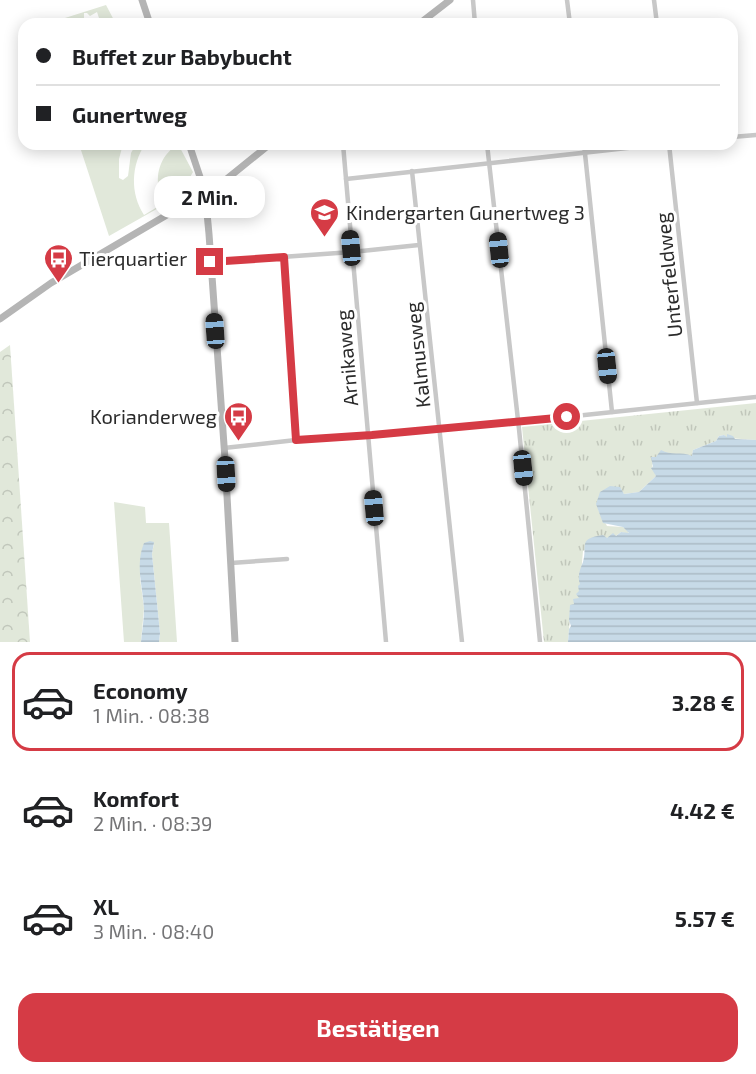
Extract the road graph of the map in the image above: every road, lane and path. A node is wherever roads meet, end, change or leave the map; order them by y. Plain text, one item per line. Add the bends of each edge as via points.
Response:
1 (142, 0) edge
2 (450, 0) edge
3 (473, 0) edge
4 (567, 0) edge
5 (654, 0) edge
6 (148, 18) edge
7 (427, 18) edge
8 (474, 18) edge
9 (569, 18) edge
10 (656, 18) edge
11 (756, 135) edge
12 (738, 136) edge
13 (191, 150) edge
14 (263, 150) edge
15 (344, 150) edge
16 (488, 150) edge
17 (604, 150) edge
18 (670, 150) edge
19 (585, 152) junction
20 (489, 163) junction
21 (411, 171) junction
22 (346, 179) junction
23 (205, 192) junction
24 (419, 245) junction
25 (352, 252) junction
26 (284, 257) junction
27 (210, 262) junction
28 (0, 319) edge
29 (756, 397) edge
30 (697, 403) junction
31 (612, 412) junction
32 (518, 422) junction
33 (440, 429) junction
34 (368, 435) junction
35 (296, 440) junction
36 (224, 448) junction
37 (287, 559) dead end
38 (231, 563) junction
39 (235, 642) edge
40 (386, 642) edge
41 (462, 642) edge
42 (540, 642) edge

1 - 6 street
2 - 7 street
3 - 8 street
4 - 9 street
5 - 10 street
11 - 12 street
13 - 23 street
14 - 23 street
15 - 22 street, Arnikaweg
16 - 20 street
17 - 19 street
18 - 30 street, Unterfeldweg
19 - 20 street
19 - 31 street
20 - 21 street
20 - 32 street
21 - 22 street
21 - 24 street, Kalmusweg
22 - 25 street, Arnikaweg
23 - 27 street
23 - 28 street via 51,283
24 - 25 street
24 - 33 street, Kalmusweg
25 - 26 street
25 - 34 street, Arnikaweg
26 - 27 street
26 - 35 street
27 - 36 street
29 - 30 street
30 - 31 street
31 - 32 street
32 - 33 street
32 - 42 street
33 - 34 street
33 - 41 street, Kalmusweg
34 - 35 street
34 - 40 street, Arnikaweg
35 - 36 street
36 - 38 street
37 - 38 street
38 - 39 street

